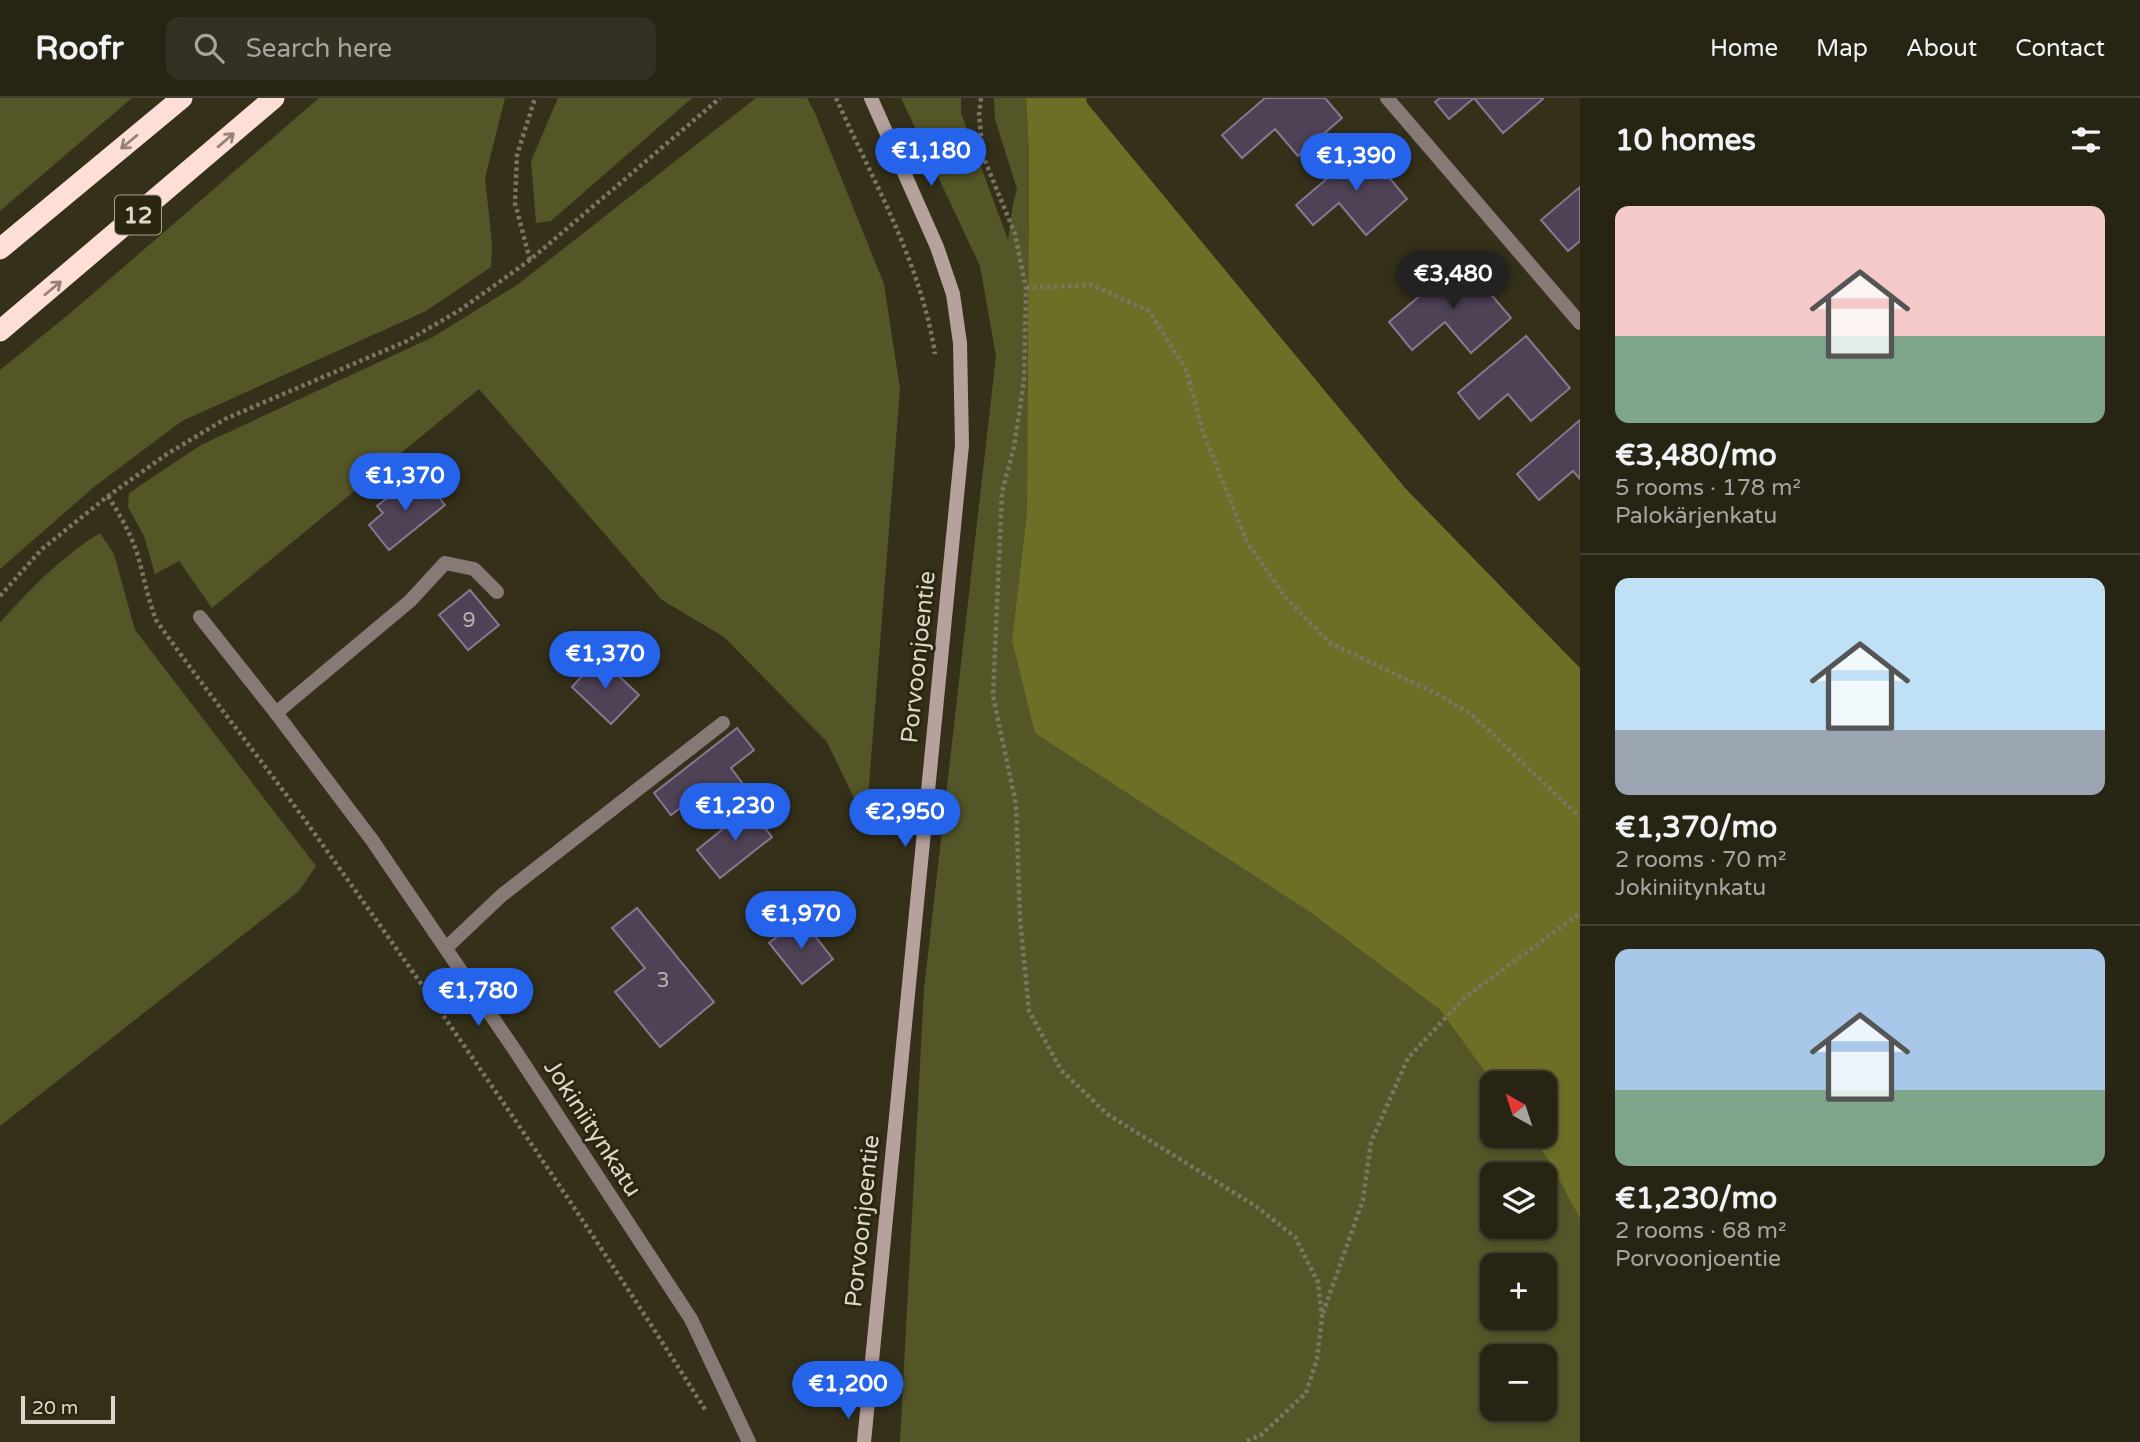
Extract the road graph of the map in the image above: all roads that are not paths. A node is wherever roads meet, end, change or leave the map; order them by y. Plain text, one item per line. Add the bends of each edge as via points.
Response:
1 (182, 98) edge
2 (274, 98) edge
3 (871, 98) edge
4 (1387, 98) edge
5 (0, 249) edge
6 (1580, 323) edge
7 (0, 331) edge
8 (498, 592) dead end
9 (200, 617) dead end
10 (276, 713) junction
11 (723, 723) dead end
12 (446, 948) junction
13 (867, 1403) junction
14 (749, 1442) edge
15 (864, 1442) edge
16 (872, 1442) edge

1 -> 5 highway, 12
7 -> 2 highway, 12
3 - 13 street, Porvoonjoentie via 953,294 960,343 962,445
4 - 6 street
8 - 10 street via 474,569 444,563 411,601
9 - 10 street, Jokiniitynkatu
10 - 12 street, Jokiniitynkatu
11 - 12 street via 502,895
12 - 14 street, Jokiniitynkatu via 677,1296
13 - 15 street, Porvoonjoentie
13 - 16 street, Porvoonjoentie

